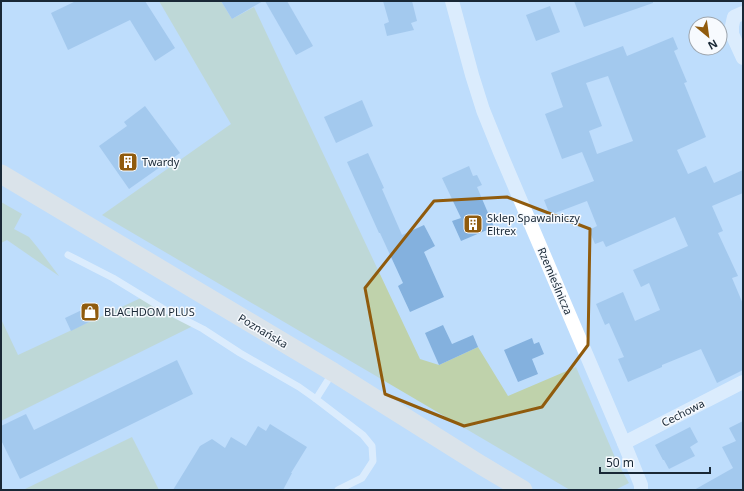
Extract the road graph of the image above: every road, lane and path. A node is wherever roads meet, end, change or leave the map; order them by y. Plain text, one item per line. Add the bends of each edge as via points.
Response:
1 (452, 1) edge
2 (743, 13) edge
3 (743, 58) edge
4 (1, 174) edge
5 (68, 254) dead end
6 (333, 372) junction
7 (743, 382) edge
8 (316, 399) junction
9 (624, 444) junction
10 (338, 490) edge
11 (523, 490) edge
12 (641, 490) edge

1 - 9 street, Rzemieślnicza via 483,110
2 - 3 street via 734,17 732,34
4 - 6 main road, Poznańska
5 - 8 lane via 204,329
6 - 8 lane
6 - 11 main road, Poznańska
7 - 9 street, Cechowa
8 - 10 lane via 363,435 372,446 373,461 362,478
9 - 12 street, Rzemieślnicza via 641,484

